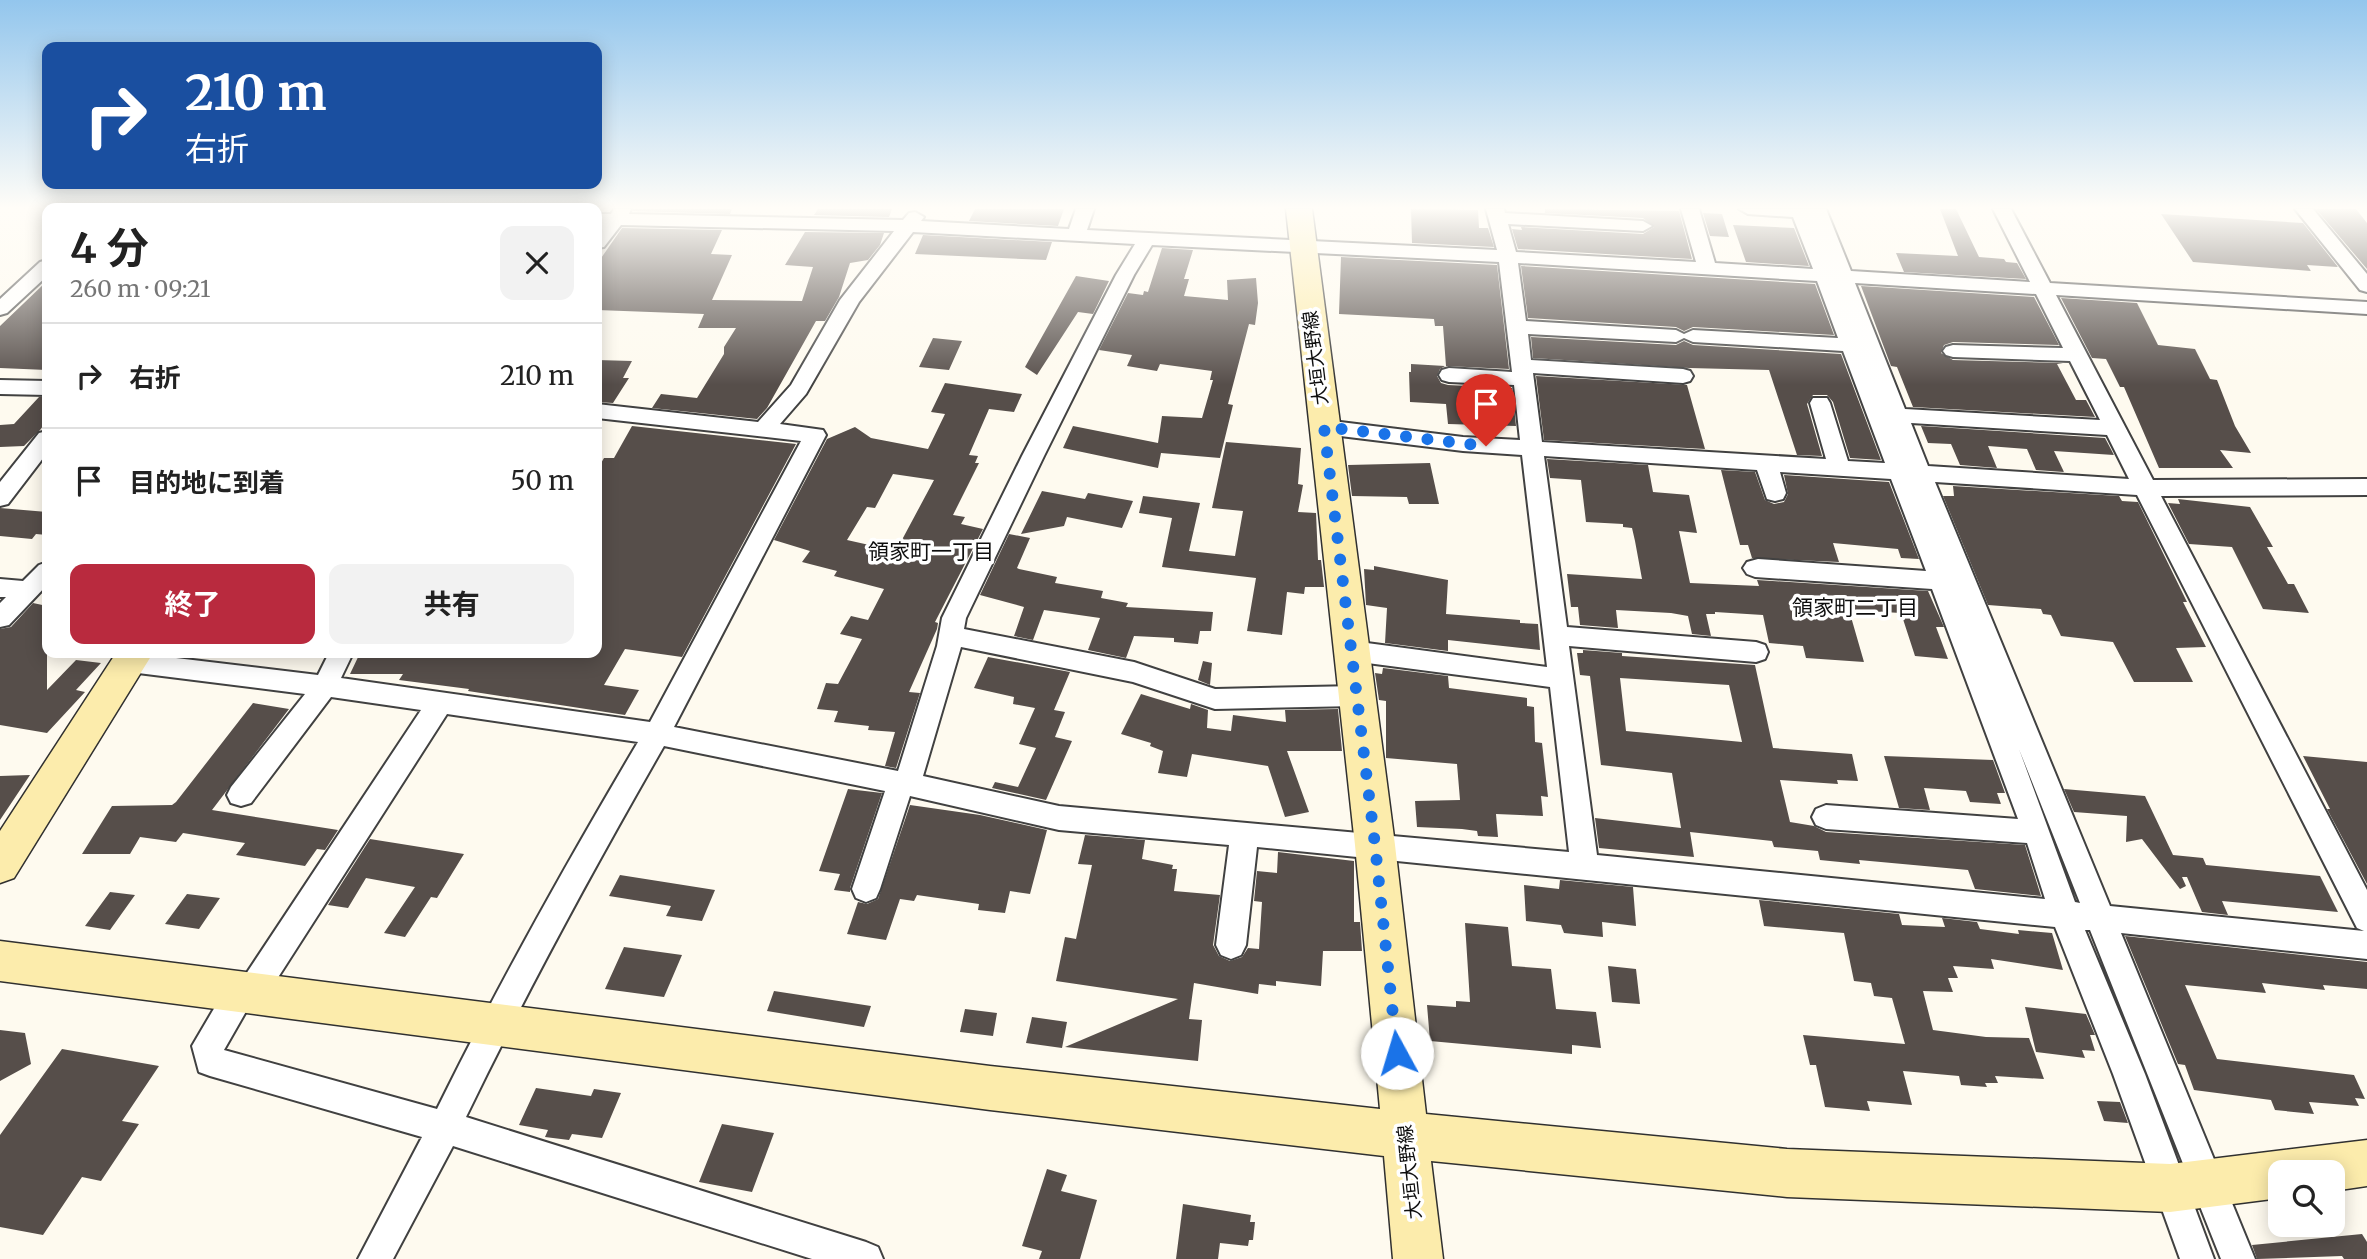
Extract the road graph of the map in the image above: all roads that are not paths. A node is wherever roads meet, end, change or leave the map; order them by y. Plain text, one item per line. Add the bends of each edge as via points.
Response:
1 (875, 268) edge
2 (1129, 268) edge
3 (1304, 268) edge
4 (1509, 268) edge
5 (1686, 268) edge
6 (1830, 268) edge
7 (2032, 268) edge
8 (2352, 268) edge
9 (1707, 269) joint
10 (42, 271) edge
11 (1833, 276) junction
12 (2367, 286) edge
13 (2042, 288) junction
14 (2367, 307) edge
15 (0, 309) edge
16 (1517, 327) junction
17 (1850, 345) junction
18 (1953, 351) dead end
19 (2077, 355) junction
20 (1522, 373) junction
21 (1449, 375) dead end
22 (1683, 376) dead end
23 (0, 387) edge
24 (42, 388) edge
25 (1819, 403) dead end
26 (602, 412) edge
27 (1897, 415) junction
28 (1324, 427) junction
29 (2115, 428) junction
30 (763, 429) junction
31 (42, 444) edge
32 (1531, 449) junction
33 (1766, 463) junction
34 (1839, 468) junction
35 (1909, 472) junction
36 (2146, 487) junction
37 (2367, 487) edge
38 (1775, 493) dead end
39 (0, 498) edge
40 (1758, 568) dead end
41 (42, 576) edge
42 (1941, 581) junction
43 (0, 588) edge
44 (28, 590) junction
45 (0, 618) edge
46 (1555, 635) junction
47 (951, 636) junction
48 (1352, 651) junction
49 (1756, 652) dead end
50 (131, 658) edge
51 (139, 658) edge
52 (339, 658) edge
53 (1561, 679) junction
54 (325, 686) junction
55 (1357, 696) junction
56 (440, 703) junction
57 (657, 734) junction
58 (904, 783) junction
59 (241, 795) dead end
60 (1826, 817) dead end
61 (2037, 832) junction
62 (1244, 835) junction
63 (1375, 845) junction
64 (0, 865) edge
65 (1585, 867) junction
66 (866, 889) dead end
67 (2064, 914) junction
68 (2099, 918) junction
69 (2367, 919) edge
70 (1231, 945) dead end
71 (2367, 945) edge
72 (0, 961) edge
73 (245, 993) junction
74 (495, 1024) junction
75 (445, 1127) junction
76 (1405, 1135) junction
77 (2367, 1163) edge
78 (2345, 1166) edge
79 (2268, 1175) edge
80 (2189, 1185) junction
81 (375, 1259) edge
82 (866, 1259) edge
83 (1418, 1259) edge
84 (2197, 1259) edge
85 (2238, 1259) edge

1 - 30 street via 849,300 799,389
2 - 47 street via 979,562 954,618
3 - 28 street, 大垣大野線
4 - 16 street
5 - 9 street
6 - 11 street
7 - 13 street
8 - 12 street
9 - 11 street
10 - 15 street
11 - 13 street
11 - 17 street
11 - 27 street
13 - 14 street
13 - 19 street
16 - 17 street
16 - 20 street
17 - 35 street
18 - 19 street
19 - 29 street
20 - 21 street
20 - 22 street
20 - 32 street
23 - 24 street
25 - 34 street
26 - 30 street
27 - 29 street
27 - 35 street
28 - 32 street
28 - 48 street, 大垣大野線
29 - 36 street
30 - 57 street via 815,435
31 - 39 street
32 - 33 street
32 - 46 street
33 - 34 street
33 - 38 street
34 - 35 street
35 - 36 street
35 - 42 street
35 - 68 street
36 - 37 street
36 - 69 street
40 - 42 street
41 - 44 street
42 - 61 street
43 - 44 street
44 - 45 street
46 - 49 street
46 - 53 street
47 - 55 street via 1134,672 1214,699
47 - 58 street
48 - 53 street
48 - 55 street, 大垣大野線
50 - 64 street
51 - 54 street
52 - 54 street
53 - 65 street
54 - 56 street
54 - 59 street
55 - 63 street, 大垣大野線
56 - 57 street
56 - 73 street
57 - 58 street
57 - 74 street
58 - 62 street via 1059,818
58 - 66 street
60 - 61 street
61 - 67 street
62 - 63 street
62 - 70 street
63 - 65 street
63 - 76 street, 大垣大野線
65 - 67 street
67 - 68 street
67 - 80 street via 2129,1074
68 - 71 street
68 - 80 street
72 - 73 street
73 - 74 street
73 - 75 street via 208,1046 210,1061
74 - 75 street
74 - 76 street via 990,1088
75 - 81 street
75 - 82 street
76 - 80 street via 1787,1173
76 - 83 street, 大垣大野線
77 - 78 street
79 - 80 street
80 - 84 street
80 - 85 street

